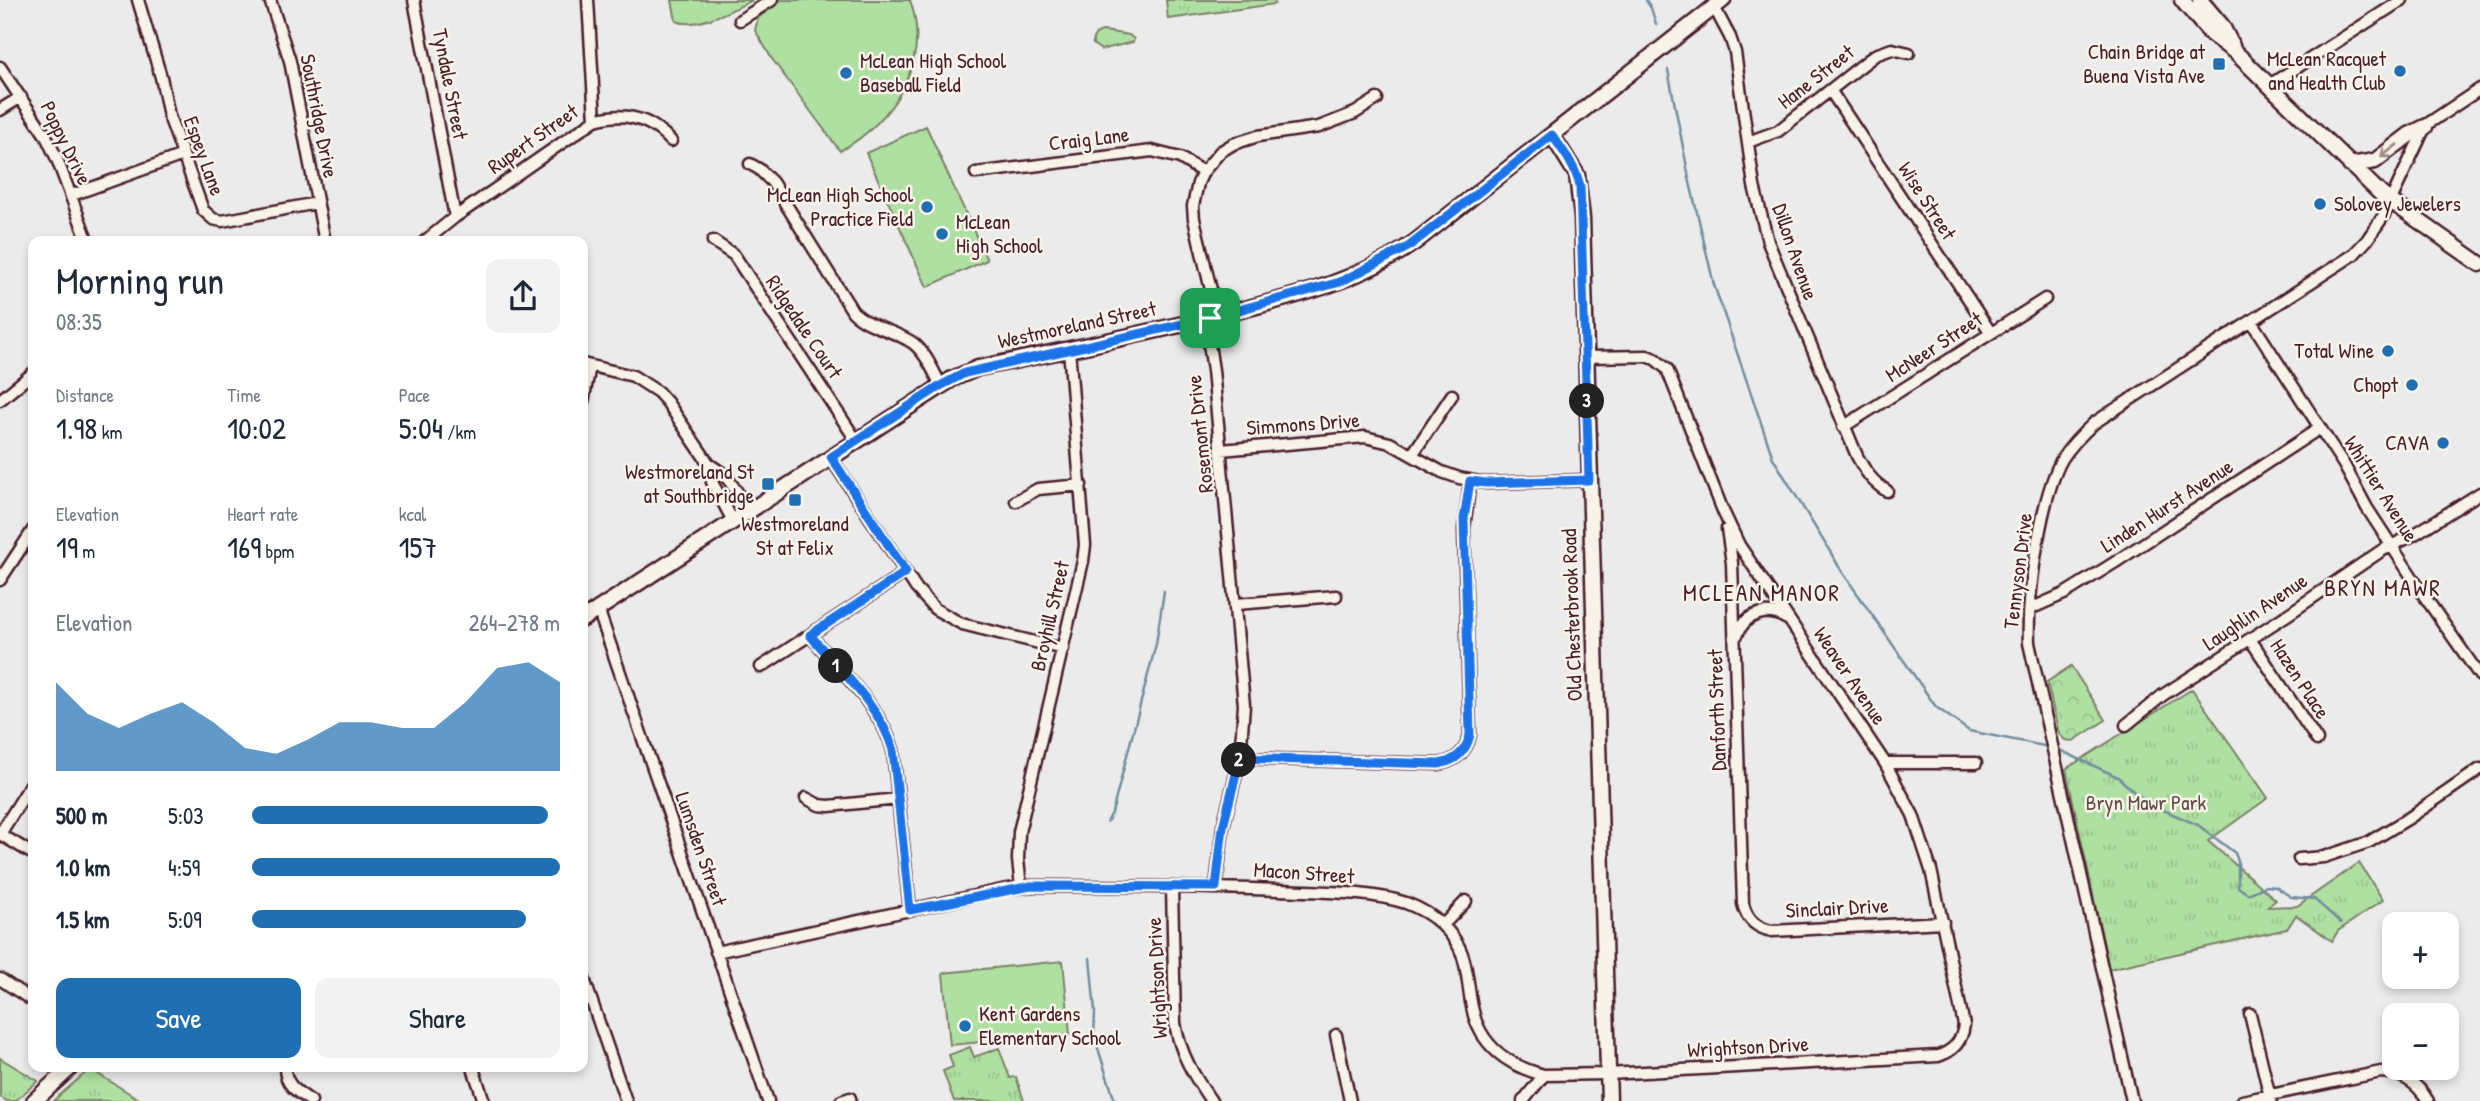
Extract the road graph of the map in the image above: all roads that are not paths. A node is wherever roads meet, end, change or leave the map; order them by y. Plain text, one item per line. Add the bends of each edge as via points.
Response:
1 (138, 0) edge
2 (270, 0) edge
3 (414, 0) edge
4 (588, 0) edge
5 (772, 0) edge
6 (2182, 0) edge
7 (2200, 0) edge
8 (2402, 0) edge
9 (1718, 4) edge
10 (740, 20) dead end
11 (2234, 51) junction
12 (1909, 53) dead end
13 (0, 66) edge
14 (2268, 86) junction
15 (2480, 89) edge
16 (1830, 90) junction
17 (21, 97) junction
18 (1377, 99) dead end
19 (0, 110) edge
20 (595, 120) junction
21 (2425, 127) junction
22 (1552, 135) junction
23 (671, 141) dead end
24 (1748, 142) junction
25 (183, 155) junction
26 (750, 164) dead end
27 (2350, 165) junction
28 (1203, 172) junction
29 (976, 173) dead end
30 (72, 195) junction
31 (2391, 202) junction
32 (317, 203) junction
33 (455, 217) junction
34 (222, 222) junction
35 (222, 233) dead end
36 (86, 236) edge
37 (325, 236) edge
38 (431, 236) edge
39 (713, 241) dead end
40 (2480, 264) edge
41 (2045, 299) dead end
42 (1210, 318) junction
43 (2252, 321) junction
44 (1991, 333) junction
45 (1069, 349) junction
46 (1586, 357) junction
47 (588, 365) edge
48 (28, 377) edge
49 (942, 385) junction
50 (1452, 395) dead end
51 (0, 400) edge
52 (1843, 427) junction
53 (2320, 428) junction
54 (856, 440) junction
55 (1221, 450) junction
56 (1412, 455) junction
57 (831, 457) junction
58 (709, 464) junction
59 (1589, 480) junction
60 (1470, 481) junction
61 (1081, 485) junction
62 (1887, 491) dead end
63 (2480, 494) edge
64 (1016, 501) dead end
65 (750, 510) junction
66 (1723, 511) junction
67 (733, 521) junction
68 (28, 538) edge
69 (2392, 546) junction
70 (906, 572) junction
71 (0, 580) edge
72 (1336, 596) dead end
73 (1236, 604) junction
74 (2030, 609) junction
75 (598, 610) junction
76 (588, 616) edge
77 (1790, 622) junction
78 (810, 635) junction
79 (2250, 639) junction
80 (1735, 642) junction
81 (1063, 649) junction
82 (761, 667) dead end
83 (2480, 676) edge
84 (2126, 725) dead end
85 (2317, 740) dead end
86 (1240, 758) junction
87 (1885, 763) junction
88 (1976, 763) dead end
89 (2480, 769) edge
90 (28, 789) edge
91 (806, 798) dead end
92 (898, 799) junction
93 (0, 834) edge
94 (28, 851) edge
95 (2299, 859) dead end
96 (1021, 887) junction
97 (1172, 887) junction
98 (1216, 887) junction
99 (1466, 901) dead end
100 (1744, 909) joint
101 (910, 910) junction
102 (1943, 922) junction
103 (1443, 925) junction
104 (716, 952) junction
105 (0, 979) edge
106 (588, 991) edge
107 (28, 998) edge
108 (2250, 1014) dead end
109 (1964, 1020) joint
110 (1336, 1035) dead end
111 (66, 1072) edge
112 (285, 1072) edge
113 (474, 1072) edge
114 (1608, 1074) junction
115 (1544, 1075) junction
116 (2270, 1098) edge
117 (34, 1101) edge
118 (310, 1101) edge
119 (484, 1101) edge
120 (626, 1101) edge
121 (768, 1101) edge
122 (1212, 1101) edge
123 (1350, 1101) edge
124 (1523, 1101) edge
125 (1609, 1101) edge
126 (2132, 1101) edge
127 (2242, 1101) edge
128 (2428, 1101) edge

1 - 25 street, Espey Lane
2 - 32 street, Southridge Drive via 290,61
3 - 33 street, Tyndale Street
4 - 20 street
5 - 10 street
6 - 11 main road via 2211,34
7 - 11 main road via 2222,26
8 - 14 street
9 - 22 main road, Westmoreland Street
9 - 24 street, Dillon Avenue via 1735,52
11 - 14 main road
12 - 16 street, Hane Street via 1883,51
13 - 17 street, Poppy Drive
14 - 27 main road
15 - 21 street
16 - 24 street, Hane Street via 1778,131
16 - 44 street, Wise Street
17 - 19 street
17 - 30 street, Poppy Drive via 46,136
18 - 28 street, Rosemont Drive via 1319,127 1233,144
20 - 23 street, Rupert Street via 630,116 653,125
20 - 33 street, Rupert Street
21 -> 27 main road via 2375,161
21 - 31 street, Tennyson Drive
22 - 42 main road, Westmoreland Street via 1415,242 1383,261 1332,285
22 - 46 main road, Old Chesterbrook Road via 1580,186
24 - 52 street, Dillon Avenue via 1768,242
25 - 30 street
25 - 34 street, Espey Lane via 203,209
26 - 49 street via 772,182 853,312 912,343
27 - 31 main road
28 - 29 street, Craig Lane via 1180,158 1152,151
28 - 42 street, Rosemont Drive via 1193,206 1211,290
30 - 36 street, Poppy Drive
31 - 40 main road
31 - 43 street, Tennyson Drive via 2353,255
32 - 34 street, Espey Lane
32 - 37 street, Southridge Drive
33 - 38 street, Rupert Street
34 - 35 street
39 - 54 street, Ridgedale Court via 734,255
41 - 44 street, McNeer Street
42 - 45 main road, Westmoreland Street
42 - 55 street, Rosemont Drive
43 - 53 street, Whittier Avenue
43 - 74 street, Tennyson Drive via 2103,417 2069,450 2046,504
44 - 52 street, McNeer Street
45 - 49 main road, Westmoreland Street via 978,369
45 - 61 street, Broyhill Street
46 - 59 main road, Old Chesterbrook Road
46 - 66 street, Weaver Avenue via 1647,356 1667,369
47 - 58 street via 633,376 658,392
48 - 51 street
49 - 54 main road, Westmoreland Street
50 - 56 street
52 - 62 street, Dillon Avenue via 1867,474
53 - 69 street, Whittier Avenue
53 - 74 street, Linden Hurst Avenue via 2114,563
54 - 57 main road, Westmoreland Street
55 - 56 street, Simmons Drive via 1365,437
55 - 73 street, Rosemont Drive
56 - 60 street, Simmons Drive
57 - 65 main road, Westmoreland Street
57 - 70 street
58 - 65 street via 725,475
58 - 67 street via 712,482
59 - 60 street, Simmons Drive
59 - 114 main road, Old Chesterbrook Road
60 - 86 street via 1464,519 1470,735 1464,751 1451,762 1439,764
61 - 64 street via 1038,489
61 - 81 street, Broyhill Street via 1085,545
63 - 69 street, Laughlin Avenue
65 - 67 main road, Westmoreland Street
66 - 77 street, Weaver Avenue via 1739,545
66 - 80 street, Danforth Street via 1732,563
67 - 75 main road, Westmoreland Street
68 - 71 street
69 - 79 street, Laughlin Avenue
69 - 83 street, Whittier Avenue
70 - 78 street
70 - 81 street via 925,600 947,618
72 - 73 street
73 - 86 street, Rosemont Drive via 1244,705
74 - 126 street, Tennyson Drive via 2031,660
75 - 76 main road, Westmoreland Street
75 - 104 street, Lumsden Street
77 - 80 street via 1774,613 1758,614 1742,624
77 - 87 street, Weaver Avenue
78 - 82 street
78 - 92 street via 883,724 893,750
79 - 84 street, Laughlin Avenue via 2163,695
79 - 85 street, Hazen Place
80 - 100 street, Danforth Street
81 - 96 street, Broyhill Street via 1019,832
86 - 98 street, Rosemont Drive via 1223,827
87 - 88 street
87 - 102 street, Weaver Avenue via 1923,842
89 - 95 street via 2369,842 2324,857
90 - 93 street
91 - 92 street via 829,806
92 - 101 street
93 - 94 street
96 - 97 street, Macon Street
96 - 101 street, Macon Street
97 - 98 street, Macon Street
97 - 122 street, Wrightson Drive via 1176,1032 1187,1063
98 - 103 street, Macon Street via 1392,900 1416,907
99 - 103 street
100 - 102 street, Sinclair Drive via 1756,926 1772,931
101 - 104 street, Macon Street
102 - 109 street, Weaver Avenue
103 - 115 street, Macon Street via 1465,960 1480,1032 1508,1061
104 - 121 street, Lumsden Street
105 - 107 street
106 - 120 street
108 - 116 street
109 - 114 street, Wrightson Drive via 1959,1042 1938,1056
110 - 123 street
111 - 117 main road
112 - 118 street via 291,1087
113 - 119 street
114 - 115 street, Wrightson Drive
114 - 125 main road, Old Chesterbrook Road
115 - 124 street
116 - 127 street
116 - 128 street via 2381,1072 2406,1078

